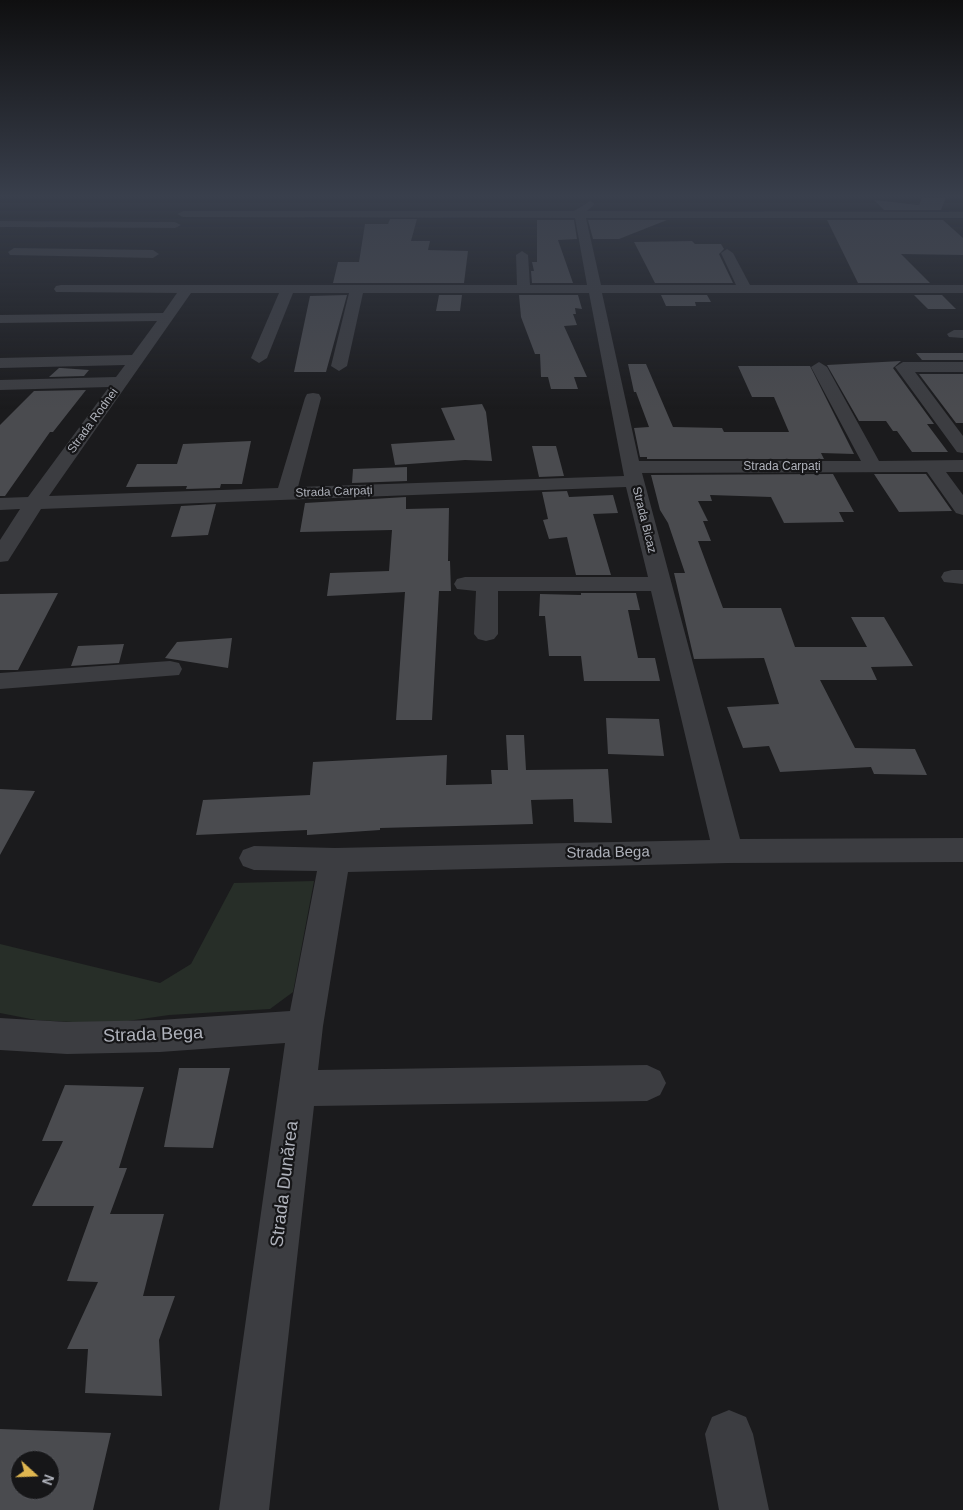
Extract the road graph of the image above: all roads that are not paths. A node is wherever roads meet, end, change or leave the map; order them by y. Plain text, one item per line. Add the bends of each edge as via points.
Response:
1 (142, 268) edge
2 (523, 268) edge
3 (589, 268) edge
4 (735, 268) edge
5 (127, 288) junction
6 (188, 288) junction
7 (61, 289) dead end
8 (288, 289) junction
9 (357, 289) junction
10 (524, 289) junction
11 (593, 289) junction
12 (745, 289) junction
13 (963, 289) edge
14 (167, 317) junction
15 (0, 319) edge
16 (260, 358) dead end
17 (137, 360) junction
18 (0, 362) edge
19 (339, 366) dead end
20 (963, 367) edge
21 (819, 368) dead end
22 (121, 382) junction
23 (0, 385) edge
24 (312, 398) dead end
25 (963, 448) edge
26 (873, 466) junction
27 (933, 466) junction
28 (963, 466) edge
29 (632, 474) junction
30 (286, 494) junction
31 (34, 503) junction
32 (0, 504) edge
33 (963, 509) edge
34 (0, 556) edge
35 (660, 584) junction
36 (486, 634) dead end
37 (170, 669) dead end
38 (0, 681) edge
39 (728, 850) junction
40 (963, 850) edge
41 (254, 858) dead end
42 (335, 860) junction
43 (305, 1026) junction
44 (0, 1034) edge
45 (646, 1083) dead end
46 (297, 1088) junction
47 (729, 1434) dead end
48 (244, 1510) edge
49 (744, 1510) edge

1 - 5 street
2 - 10 street
3 - 11 street, Strada Bicaz
4 - 12 street
5 - 6 street
5 - 7 street
6 - 8 street
6 - 14 street, Strada Rodnei
8 - 9 street
8 - 16 street
9 - 10 street
9 - 19 street
10 - 11 street
11 - 12 street
11 - 29 street, Strada Bicaz
12 - 13 street
14 - 15 street
14 - 17 street, Strada Rodnei
17 - 18 street
17 - 22 street, Strada Rodnei
20 - 25 street via 903,367
21 - 26 street
22 - 23 street
22 - 31 street, Strada Rodnei
24 - 30 street
26 - 27 street, Strada Carpați
26 - 29 street, Strada Carpați
27 - 28 street, Strada Carpați
27 - 33 street
29 - 30 street, Strada Carpați
29 - 35 street, Strada Bicaz
30 - 31 street, Strada Carpați
31 - 32 street, Strada Carpați
31 - 34 street, Strada Rodnei
35 - 36 street via 476,584
35 - 39 street, Strada Bicaz
37 - 38 street
39 - 40 street, Strada Bega
39 - 42 street, Strada Bega
41 - 42 street, Strada Bega
42 - 43 street, Strada Dunărea
43 - 44 street, Strada Bega via 160,1036 67,1038
43 - 46 street, Strada Dunărea
45 - 46 street
46 - 48 street, Strada Dunărea
47 - 49 street

